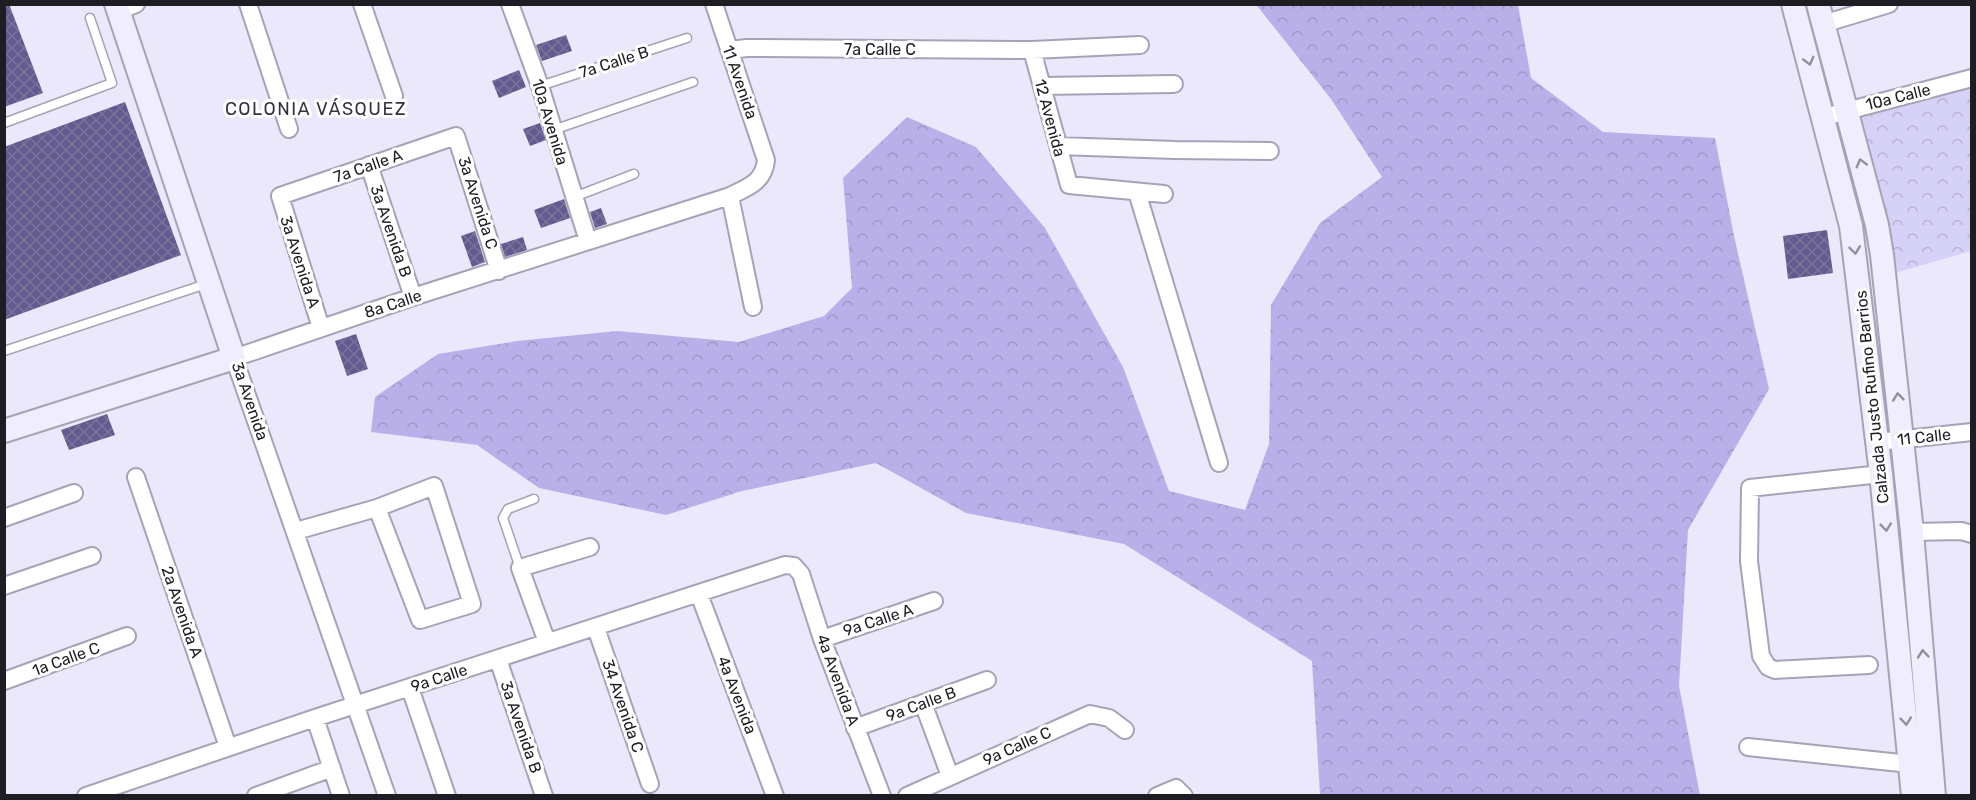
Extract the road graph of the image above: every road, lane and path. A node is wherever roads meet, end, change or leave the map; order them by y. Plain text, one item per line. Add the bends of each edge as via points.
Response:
1 (248, 4) edge
2 (362, 4) edge
3 (510, 4) edge
4 (714, 4) edge
5 (1793, 4) edge
6 (1889, 4) edge
7 (123, 7) edge
8 (1820, 14) edge
9 (90, 18) dead end
10 (687, 38) dead end
11 (1140, 45) dead end
12 (729, 50) junction
13 (1032, 50) junction
14 (1971, 78) edge
15 (693, 82) dead end
16 (1174, 84) dead end
17 (540, 86) junction
18 (1042, 86) junction
19 (394, 96) dead end
20 (1846, 110) junction
21 (1824, 117) junction
22 (4, 123) edge
23 (289, 129) dead end
24 (553, 130) junction
25 (456, 136) joint
26 (1058, 146) junction
27 (1270, 151) dead end
28 (766, 160) joint
29 (369, 165) junction
30 (634, 174) dead end
31 (1137, 192) junction
32 (1164, 194) dead end
33 (280, 196) joint
34 (730, 196) junction
35 (574, 198) junction
36 (588, 241) junction
37 (500, 271) junction
38 (210, 283) junction
39 (413, 297) junction
40 (753, 307) dead end
41 (321, 328) junction
42 (4, 351) edge
43 (234, 358) junction
44 (4, 431) edge
45 (1971, 432) edge
46 (1902, 439) junction
47 (1877, 442) junction
48 (1219, 463) dead end
49 (1881, 474) junction
50 (136, 477) dead end
51 (74, 493) dead end
52 (534, 499) dead end
53 (377, 508) junction
54 (4, 518) edge
55 (296, 531) junction
56 (1912, 532) junction
57 (1971, 534) edge
58 (590, 547) dead end
59 (92, 556) dead end
60 (794, 566) joint
61 (520, 568) junction
62 (4, 586) edge
63 (699, 594) junction
64 (934, 601) dead end
65 (596, 628) junction
66 (127, 636) dead end
67 (822, 639) junction
68 (547, 642) junction
69 (498, 659) junction
70 (1869, 665) dead end
71 (987, 680) dead end
72 (4, 681) edge
73 (410, 688) junction
74 (923, 703) junction
75 (356, 706) junction
76 (315, 718) junction
77 (855, 728) junction
78 (1125, 730) dead end
79 (228, 747) junction
80 (1748, 747) dead end
81 (1910, 764) junction
82 (332, 768) junction
83 (950, 776) junction
84 (650, 783) dead end
85 (134, 788) edge
86 (1180, 792) edge
87 (86, 795) edge
88 (255, 795) edge
89 (341, 795) edge
90 (387, 795) edge
91 (447, 795) edge
92 (544, 795) edge
93 (776, 795) edge
94 (882, 795) edge
95 (907, 795) edge
96 (1157, 795) edge
97 (1913, 795) edge
98 (1934, 795) edge

1 - 23 street
2 - 19 street
3 - 17 street, 10a Avenida
4 - 12 street, 11 Avenida
5 -> 21 street, Calzada Justo Rufino Barrios
6 - 8 street
7 - 38 street, 3a Avenida
8 - 20 street, Calzada Justo Rufino Barrios
9 - 22 lane via 112,83
10 - 17 lane, 7a Calle B
11 - 13 street, 7a Calle C
12 - 13 street, 7a Calle C
12 - 28 street, 11 Avenida
13 - 18 street, 12 Avenida
14 - 20 street, 10a Calle
15 - 24 lane
16 - 18 street
17 - 24 street, 10a Avenida
18 - 26 street, 12 Avenida
20 - 21 street, 10a Calle
46 -> 20 street, Calzada Justo Rufino Barrios via 1877,225
21 -> 47 street, Calzada Justo Rufino Barrios via 1851,226
24 - 35 street, 10a Avenida
25 - 29 street, 7a Calle A
25 - 37 street, 3a Avenida C
26 - 27 street
26 - 31 street, 12 Avenida via 1069,185
28 - 34 street, 8a Calle via 765,171 755,183
29 - 33 street, 7a Calle A
29 - 39 street, 3a Avenida B
30 - 35 lane
31 - 32 street
31 - 48 street
33 - 41 street, 3a Avenida A
34 - 36 street, 8a Calle
34 - 40 street
35 - 36 street, 10a Avenida
36 - 37 street, 8a Calle
37 - 39 street, 8a Calle
38 - 42 lane
38 - 43 street, 3a Avenida
39 - 41 street, 8a Calle
41 - 43 street, 8a Calle
43 - 44 street, 8a Calle
43 - 55 street, 3a Avenida
45 - 46 street, 11 Calle
46 - 47 street, 11 Calle
46 - 56 street, Calzada Justo Rufino Barrios
47 - 49 street, Calzada Justo Rufino Barrios
49 - 70 street via 1750,488 1749,561 1761,656 1768,667
49 -> 81 street, Calzada Justo Rufino Barrios
50 - 79 street, 2a Avenida A
51 - 54 street
52 - 61 lane via 508,509 503,518
53 - 53 street via 434,486 472,604 420,620
53 - 55 street
55 - 75 street, 3a Avenida
56 - 57 street
98 -> 56 street, Calzada Justo Rufino Barrios
58 - 61 street
59 - 62 street
60 - 63 street, 9a Calle via 785,565
60 - 67 street, 4a Avenida A via 801,574
61 - 68 street
63 - 65 street, 9a Calle
63 - 93 street, 4a Avenida
64 - 67 street, 9a Calle A
65 - 68 street, 9a Calle
65 - 84 street, 34 Avenida C
66 - 72 street, 1a Calle C
67 - 77 street, 4a Avenida A
68 - 69 street, 9a Calle
69 - 73 street, 9a Calle
69 - 92 street, 3a Avenida B
71 - 74 street, 9a Calle B
73 - 75 street, 9a Calle
73 - 91 street
74 - 77 street, 9a Calle B
74 - 83 street
75 - 76 street, 9a Calle
75 - 90 street, 3a Avenida
76 - 79 street, 9a Calle
76 - 82 street
77 - 94 street, 4a Avenida A
78 - 83 street, 9a Calle C via 1109,718 1090,714
79 - 85 street, 9a Calle
80 - 81 street
81 - 97 street, Calzada Justo Rufino Barrios
82 - 88 street
82 - 89 street
83 - 95 street, 9a Calle C
85 - 87 street, 9a Calle
86 - 96 street

